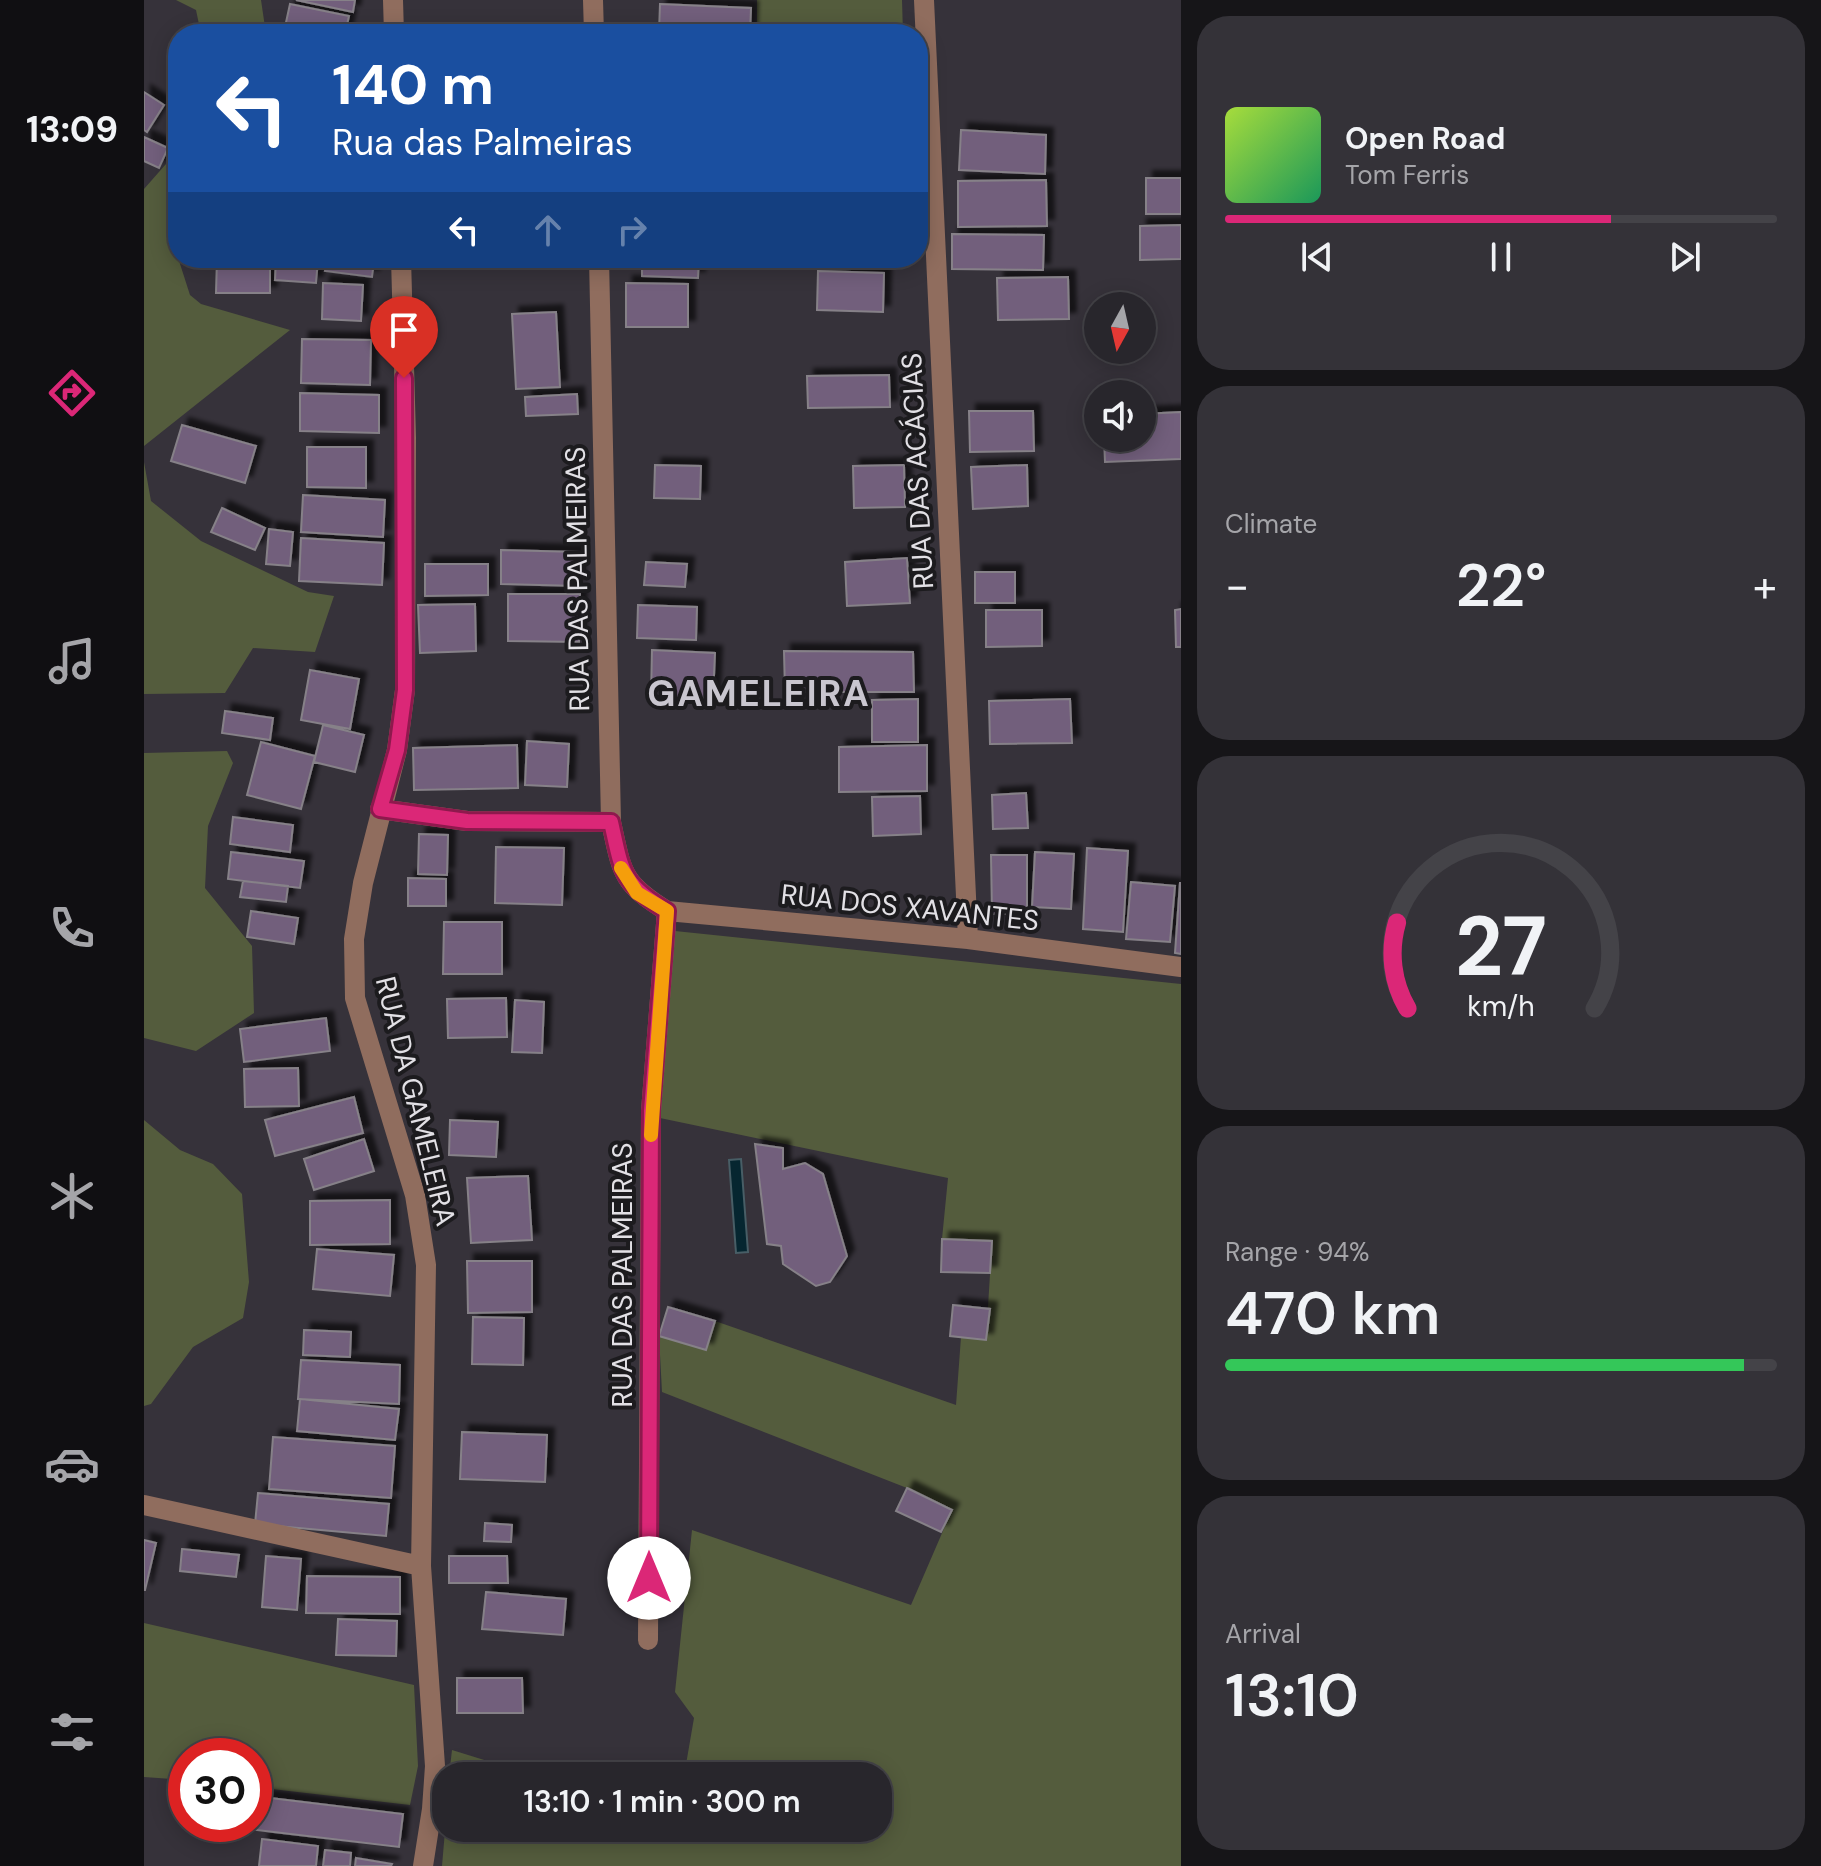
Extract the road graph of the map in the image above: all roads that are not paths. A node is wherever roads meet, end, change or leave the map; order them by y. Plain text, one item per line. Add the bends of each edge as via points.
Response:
1 (393, 0) edge
2 (593, 0) edge
3 (924, 0) edge
4 (394, 24) edge
5 (594, 24) edge
6 (925, 24) edge
7 (928, 85) edge
8 (401, 268) edge
9 (599, 268) edge
10 (380, 809) junction
11 (611, 822) junction
12 (637, 893) joint
13 (667, 911) junction
14 (968, 939) junction
15 (1181, 967) edge
16 (144, 1505) edge
17 (421, 1566) junction
18 (648, 1640) dead end
19 (423, 1866) edge

1 - 4 street
2 - 5 street
3 - 6 street, RUA DAS ACÁCIAS
7 - 14 street, RUA DAS ACÁCIAS
8 - 10 street, RUA DA GAMELEIRA via 405,690 397,750
9 - 11 street, RUA DAS PALMEIRAS
10 - 11 street via 467,821
10 - 17 street, RUA DA GAMELEIRA via 354,939 355,998 415,1195 426,1265
11 - 12 street, RUA DAS PALMEIRAS via 622,871
12 - 13 street, RUA DOS XAVANTES
13 - 14 street, RUA DOS XAVANTES
13 - 18 street, RUA DAS PALMEIRAS via 651,1111
14 - 15 street, RUA DOS XAVANTES
16 - 17 street
17 - 19 street, RUA DA GAMELEIRA via 435,1766

